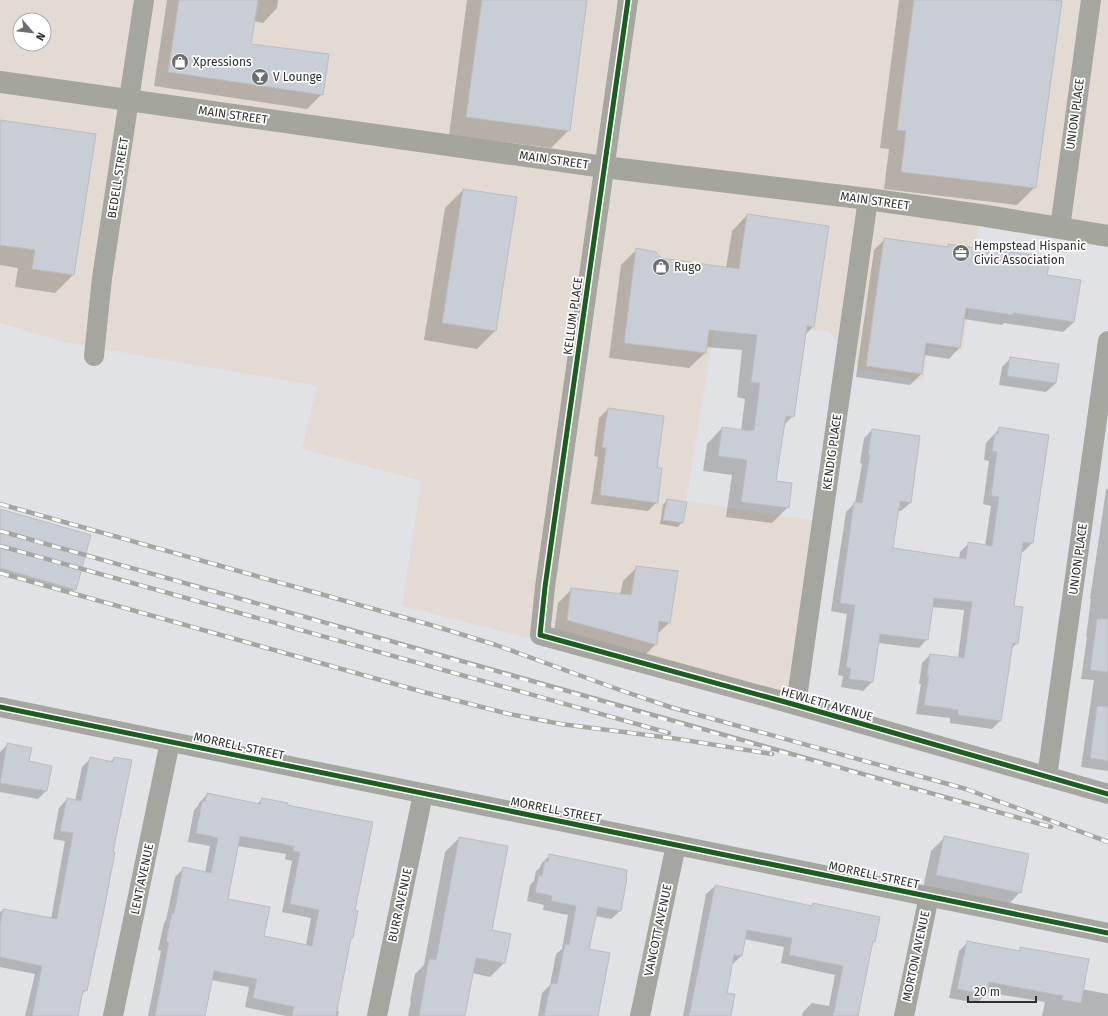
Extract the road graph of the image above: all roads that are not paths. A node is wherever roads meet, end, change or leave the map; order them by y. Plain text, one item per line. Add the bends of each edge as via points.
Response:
1 (144, 0) edge
2 (628, 0) edge
3 (1091, 0) edge
4 (0, 82) edge
5 (130, 100) junction
6 (604, 167) junction
7 (868, 199) junction
8 (1060, 228) junction
9 (1108, 236) edge
10 (1108, 341) edge
11 (94, 356) dead end
12 (540, 635) joint
13 (796, 705) junction
14 (0, 707) edge
15 (170, 742) junction
16 (1047, 778) junction
17 (423, 794) junction
18 (1108, 794) edge
19 (676, 845) junction
20 (929, 896) junction
21 (1108, 933) edge
22 (113, 1016) edge
23 (377, 1016) edge
24 (640, 1016) edge
25 (904, 1016) edge

1 - 5 street, BEDELL STREET
2 - 6 street, KELLUM PLACE
3 - 8 street, UNION PLACE
4 - 5 street, MAIN STREET
5 - 6 street, MAIN STREET
5 - 11 street, BEDELL STREET via 102,278
6 - 7 street, MAIN STREET
6 - 12 street, KELLUM PLACE
7 - 8 street, MAIN STREET
7 - 13 street, KENDIG PLACE
8 - 9 street, MAIN STREET
10 - 16 street, UNION PLACE
12 - 13 street, HEWLETT AVENUE
13 - 16 street, HEWLETT AVENUE
14 - 15 street, MORRELL STREET
15 - 17 street, MORRELL STREET
15 - 22 street, LENT AVENUE
16 - 18 street, HEWLETT AVENUE
17 - 19 street, MORRELL STREET
17 - 23 street, BURR AVENUE
19 - 20 street, MORRELL STREET
19 - 24 street, VANCOTT AVENUE
20 - 21 street, MORRELL STREET
20 - 25 street, MORTON AVENUE

